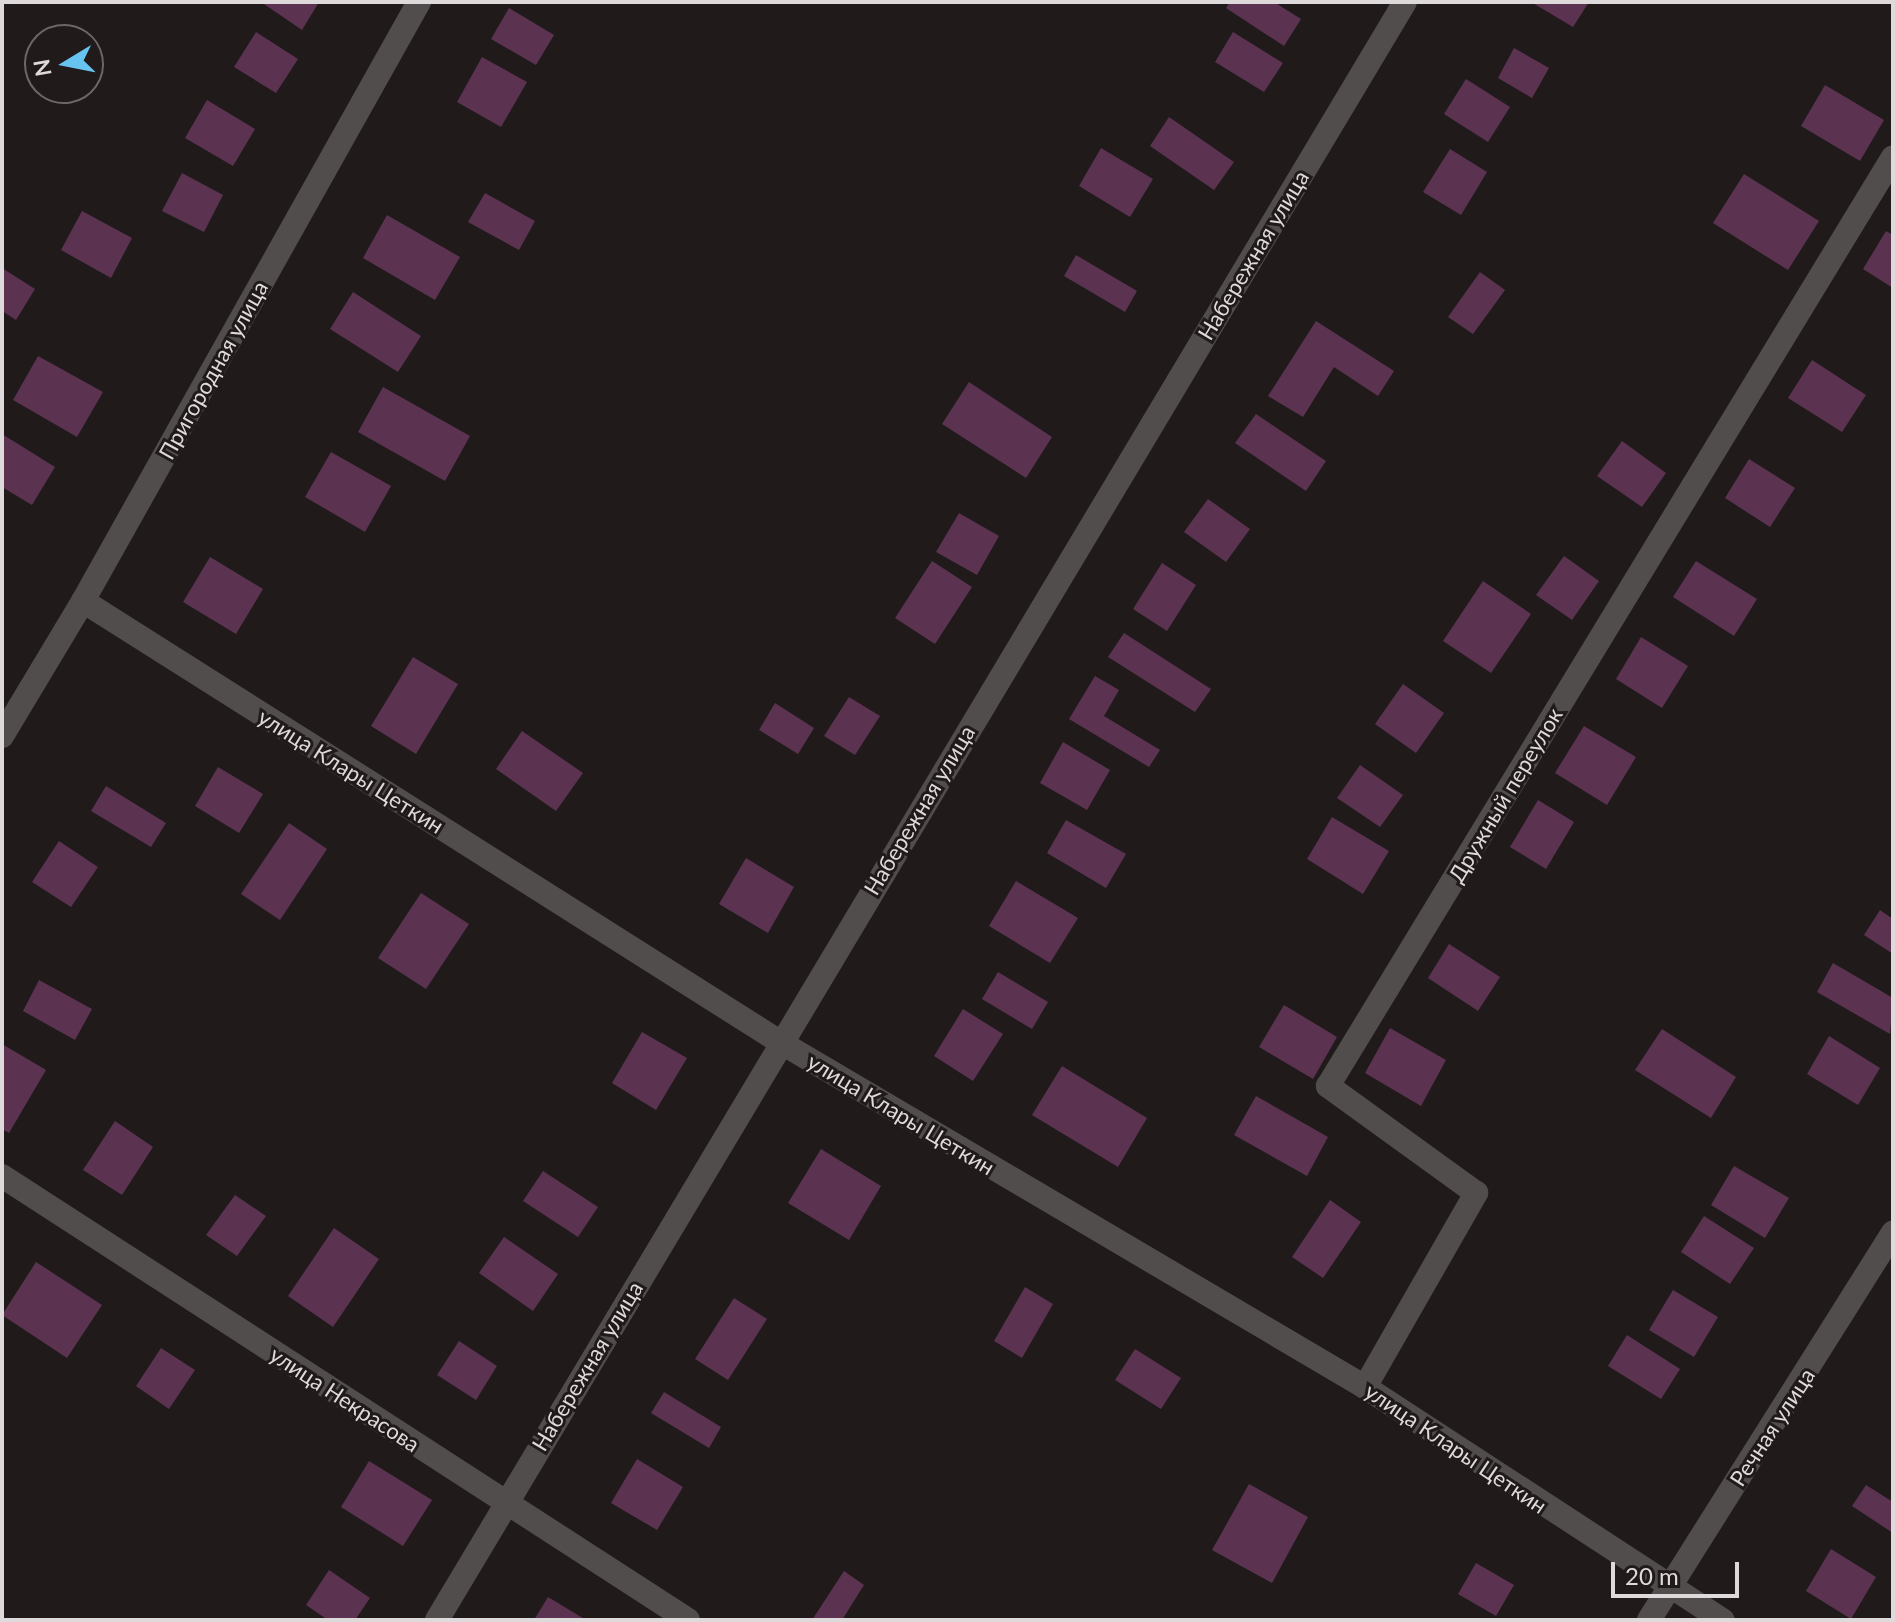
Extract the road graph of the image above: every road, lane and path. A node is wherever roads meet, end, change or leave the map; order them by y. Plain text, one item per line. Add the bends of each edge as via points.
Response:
1 (419, 2) edge
2 (1405, 2) edge
3 (1893, 157) edge
4 (83, 601) junction
5 (2, 736) edge
6 (780, 1042) junction
7 (2, 1176) edge
8 (1893, 1232) edge
9 (1365, 1387) junction
10 (505, 1503) junction
11 (1667, 1588) junction
12 (437, 1620) edge
13 (688, 1620) edge
14 (1649, 1620) edge
15 (1723, 1620) edge

1 - 4 street, Пригородная улица
2 - 6 street, Набережная улица
3 - 9 street, Дружный переулок via 1328,1086 1476,1193
4 - 5 street, Пригородная улица
4 - 6 street, улица Клары Цеткин
6 - 9 street, улица Клары Цеткин
6 - 10 street, Набережная улица
7 - 10 street, улица Некрасова
8 - 11 street, Речная улица
9 - 11 street, улица Клары Цеткин
10 - 12 street, Набережная улица
10 - 13 street, улица Некрасова
11 - 14 street, Речная улица
11 - 15 street, улица Клары Цеткин

